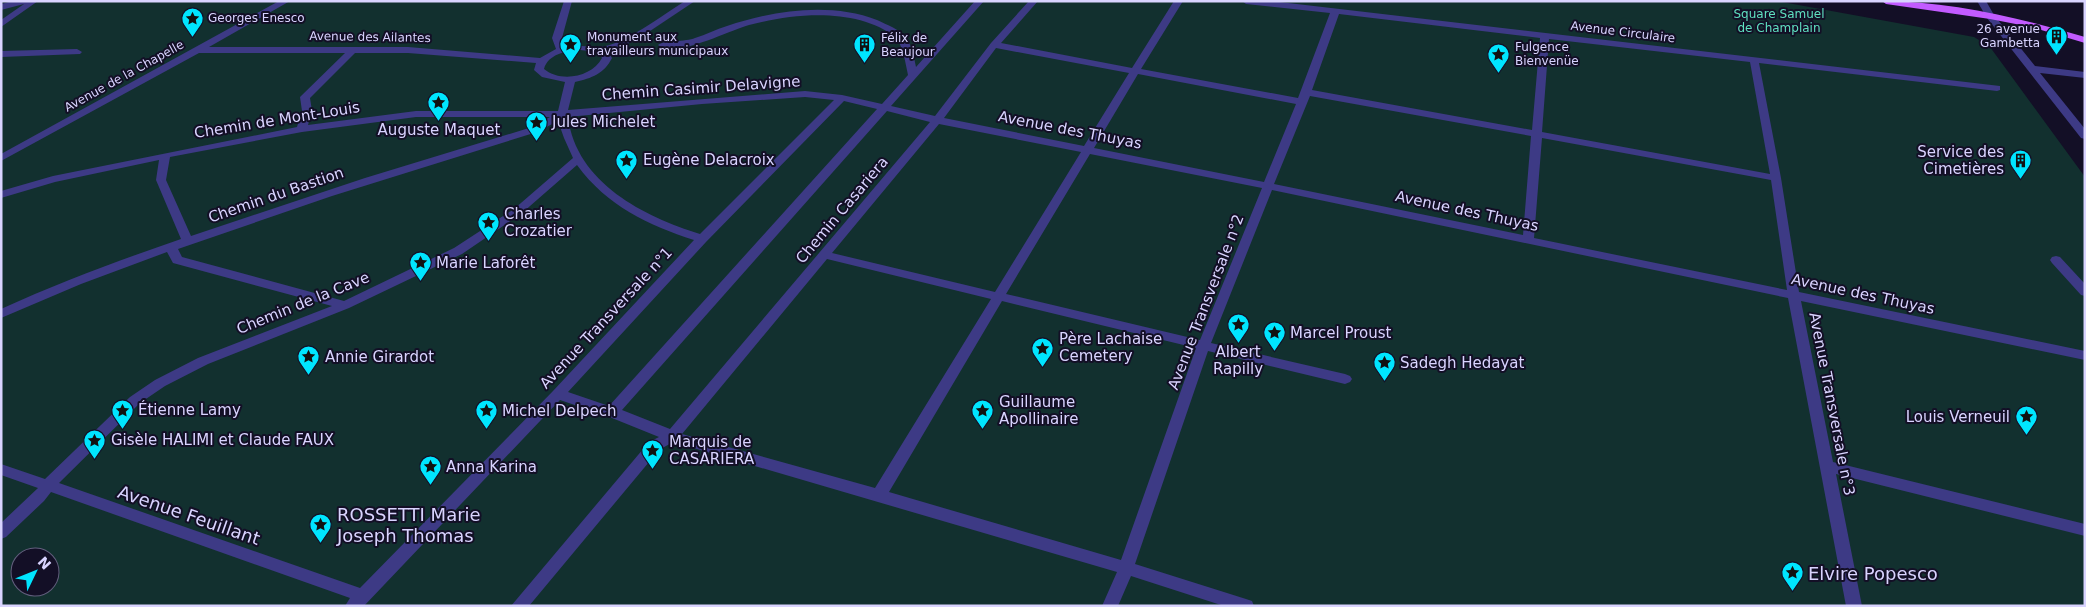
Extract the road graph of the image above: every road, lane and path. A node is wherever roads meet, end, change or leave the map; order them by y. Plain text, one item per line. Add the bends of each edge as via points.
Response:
1 (26, 1) edge
2 (34, 1) edge
3 (286, 1) edge
4 (568, 1) edge
5 (691, 1) edge
6 (980, 1) edge
7 (1034, 1) edge
8 (1179, 1) edge
9 (1246, 1) edge
10 (1886, 1) edge
11 (1981, 1) edge
12 (1, 7) edge
13 (1335, 12) junction
14 (1990, 16) junction
15 (1, 24) edge
16 (1546, 35) junction
17 (2085, 40) edge
18 (664, 45) dead end
19 (994, 45) junction
20 (354, 49) junction
21 (196, 50) junction
22 (561, 50) junction
23 (601, 50) junction
24 (78, 52) dead end
25 (1, 54) edge
26 (1754, 60) junction
27 (542, 61) junction
28 (2033, 69) junction
29 (1135, 71) junction
30 (913, 75) junction
31 (2085, 75) edge
32 (571, 79) junction
33 (1996, 88) dead end
34 (1304, 97) junction
35 (842, 98) junction
36 (884, 107) junction
37 (563, 114) junction
38 (937, 120) junction
39 (302, 129) junction
40 (1537, 134) junction
41 (2085, 136) edge
42 (1087, 151) junction
43 (165, 155) junction
44 (1, 158) edge
45 (578, 159) junction
46 (1776, 178) junction
47 (1269, 186) junction
48 (1, 195) edge
49 (702, 239) junction
50 (1528, 240) junction
51 (187, 241) junction
52 (171, 247) junction
53 (824, 255) junction
54 (2056, 260) dead end
55 (2085, 292) edge
56 (1794, 296) junction
57 (999, 297) junction
58 (345, 305) junction
59 (1, 314) edge
60 (1204, 345) junction
61 (2085, 356) edge
62 (1345, 379) dead end
63 (558, 394) junction
64 (612, 412) junction
65 (672, 436) junction
66 (1827, 466) junction
67 (1, 469) edge
68 (48, 485) junction
69 (879, 495) junction
70 (2085, 530) edge
71 (1, 533) edge
72 (1126, 568) junction
73 (358, 601) edge
74 (519, 606) edge
75 (1110, 606) edge
76 (1246, 606) edge
77 (1854, 606) edge

1 - 12 street
2 - 15 street
3 - 21 street, Avenue de la Chapelle
4 - 22 street via 557,38
5 - 23 street via 632,39
6 - 30 street
7 - 19 street, Chemin Casariera
8 - 29 street
9 - 13 street, Avenue Circulaire
10 - 14 main road
11 - 14 street
13 - 16 street, Avenue Circulaire
13 - 34 street, Avenue Transversale n°2
14 - 17 main road
14 - 28 street
16 - 26 street, Avenue Circulaire
16 - 40 street
18 - 30 street via 686,44 775,16 835,13 875,21 893,30 903,38
19 - 29 street
19 - 38 street, Chemin Casariera
20 - 21 street, Avenue des Ailantes
20 - 27 street, Avenue des Ailantes via 458,53
20 - 39 street via 305,97 307,111
21 - 44 street, Avenue de la Chapelle
22 - 23 street via 580,47
22 - 27 street
23 - 32 street via 608,58 601,68
24 - 25 street
26 - 33 street, Avenue Circulaire
26 - 46 street, Avenue Transversale n°3
27 - 32 street via 539,70 544,75 552,79
28 - 31 street
28 - 41 street
29 - 34 street
29 - 42 street
30 - 36 street
32 - 37 street
34 - 40 street
34 - 47 street, Avenue Transversale n°2
35 - 36 street, Avenue des Thuyas
35 - 37 street, Chemin Casimir Delavigne via 805,94 702,100
35 - 49 street, Avenue Transversale n°1
36 - 38 street, Avenue des Thuyas
36 - 64 street
37 - 39 street, Chemin de Mont-Louis via 416,114
37 - 45 street via 566,132
37 - 51 street, Chemin du Bastion via 533,130
38 - 42 street, Avenue des Thuyas
38 - 53 street, Chemin Casariera
39 - 43 street, Chemin de Mont-Louis
40 - 46 street
40 - 50 street
42 - 47 street, Avenue des Thuyas
42 - 57 street
43 - 48 street, Chemin de Mont-Louis via 53,179
43 - 51 street via 161,180
45 - 49 street via 614,200 640,216
45 - 58 street, Chemin de la Cave via 518,211 490,230 425,268
46 - 56 street, Avenue Transversale n°3
47 - 50 street, Avenue des Thuyas
47 - 60 street, Avenue Transversale n°2
49 - 63 street, Avenue Transversale n°1
50 - 56 street, Avenue des Thuyas
51 - 52 street, Chemin du Bastion
52 - 58 street via 177,260
52 - 59 street, Chemin du Bastion
53 - 57 street
53 - 65 street, Chemin Casariera
54 - 55 street
56 - 61 street, Avenue des Thuyas
56 - 66 street, Avenue Transversale n°3
57 - 60 street
57 - 69 street
58 - 68 street, Chemin de la Cave via 203,361 160,383 135,400
60 - 62 street
60 - 72 street, Avenue Transversale n°2
63 - 64 street
63 - 73 street, Avenue Transversale n°1
64 - 65 street
65 - 69 street
65 - 74 street, Chemin Casariera via 654,446
66 - 70 street
66 - 77 street, Avenue Transversale n°3
67 - 68 street, Avenue Feuillant
68 - 71 street, Chemin de la Cave
68 - 73 street, Avenue Feuillant
69 - 72 street
72 - 75 street, Avenue Transversale n°2
72 - 76 street

